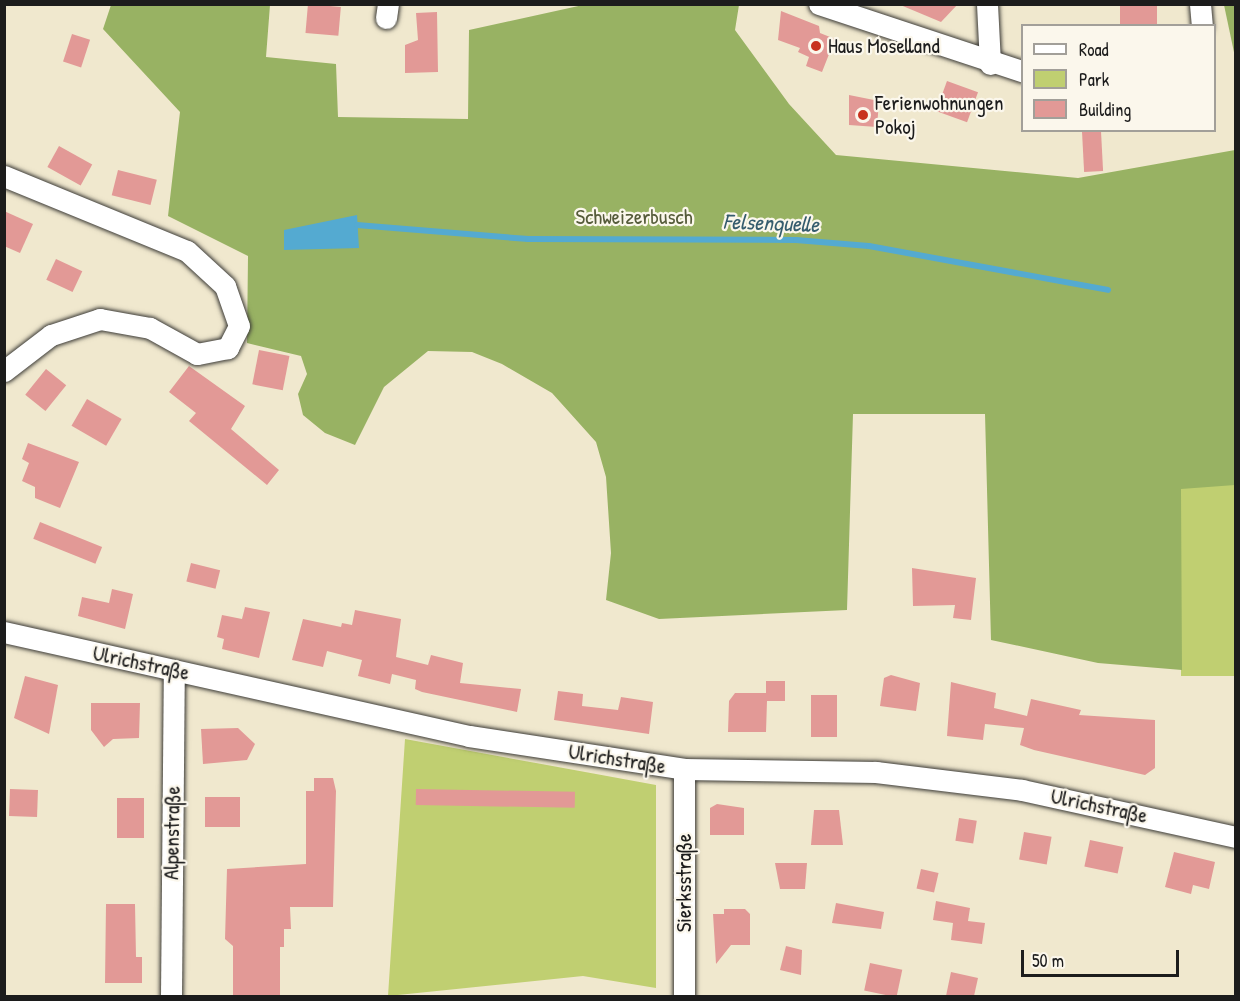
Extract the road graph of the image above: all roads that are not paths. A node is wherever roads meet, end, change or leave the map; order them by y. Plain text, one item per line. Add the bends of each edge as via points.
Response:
1 (819, 4) edge
2 (987, 4) edge
3 (1200, 4) edge
4 (1202, 24) edge
5 (990, 64) junction
6 (1021, 71) edge
7 (4, 176) edge
8 (5, 368) edge
9 (4, 632) edge
10 (174, 670) junction
11 (684, 769) junction
12 (1236, 837) edge
13 (171, 996) edge
14 (684, 996) edge

1 - 5 street
2 - 5 street
3 - 4 street
5 - 6 street
7 - 8 street via 187,251 225,286 239,326 228,348 196,354 150,328 100,319 51,335
9 - 10 street, Ulrichstraße
10 - 11 street, Ulrichstraße via 469,736
10 - 13 street, Alpenstraße
11 - 12 street, Ulrichstraße via 876,772 1022,790
11 - 14 street, Sierksstraße

